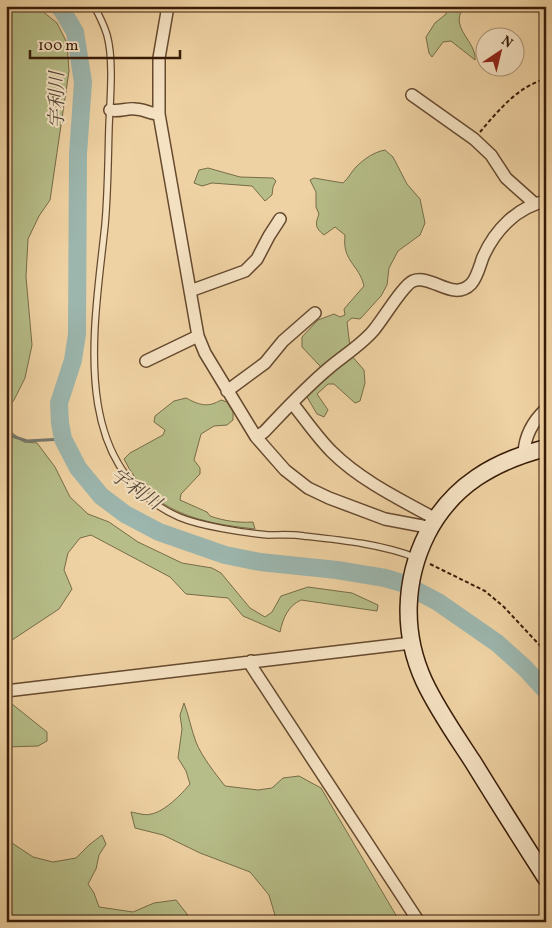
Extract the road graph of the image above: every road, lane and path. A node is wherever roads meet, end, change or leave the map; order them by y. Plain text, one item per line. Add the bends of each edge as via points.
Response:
1 (94, 6) edge
2 (168, 6) edge
3 (546, 79) edge
4 (412, 95) dead end
5 (110, 110) junction
6 (159, 114) junction
7 (474, 139) junction
8 (546, 201) edge
9 (534, 203) junction
10 (280, 219) dead end
11 (190, 291) junction
12 (315, 313) dead end
13 (198, 336) junction
14 (146, 360) dead end
15 (227, 391) junction
16 (292, 404) junction
17 (546, 409) edge
18 (256, 437) junction
19 (546, 448) edge
20 (524, 453) junction
21 (433, 524) junction
22 (416, 561) junction
23 (411, 642) junction
24 (546, 652) edge
25 (251, 661) junction
26 (6, 691) edge
27 (546, 878) edge
28 (419, 922) edge

1 - 5 lane via 107,36
2 - 6 street via 159,58
3 - 7 path via 518,93
4 - 7 street
5 - 6 street via 136,109
5 - 22 lane via 94,372 106,438 124,473 162,508 193,522 255,533 368,545 396,551
6 - 11 street
7 - 9 street via 491,155 506,178
8 - 9 street
9 - 16 street via 503,226 487,248 472,283 464,289 454,290 423,280 413,281 368,337
10 - 11 street via 246,272
11 - 13 street
12 - 15 street via 283,341 265,363
13 - 14 street
13 - 15 street
15 - 18 street
16 - 18 street
16 - 21 street via 332,452
17 - 20 street via 526,435
18 - 21 street via 285,470 308,488 328,498 385,519
19 - 20 street
20 - 21 street via 472,480 454,496
21 - 22 street
22 - 23 street via 410,587 408,620
22 - 24 path via 485,590
23 - 25 street
23 - 27 street via 424,680 446,719
25 - 26 street
25 - 28 street

